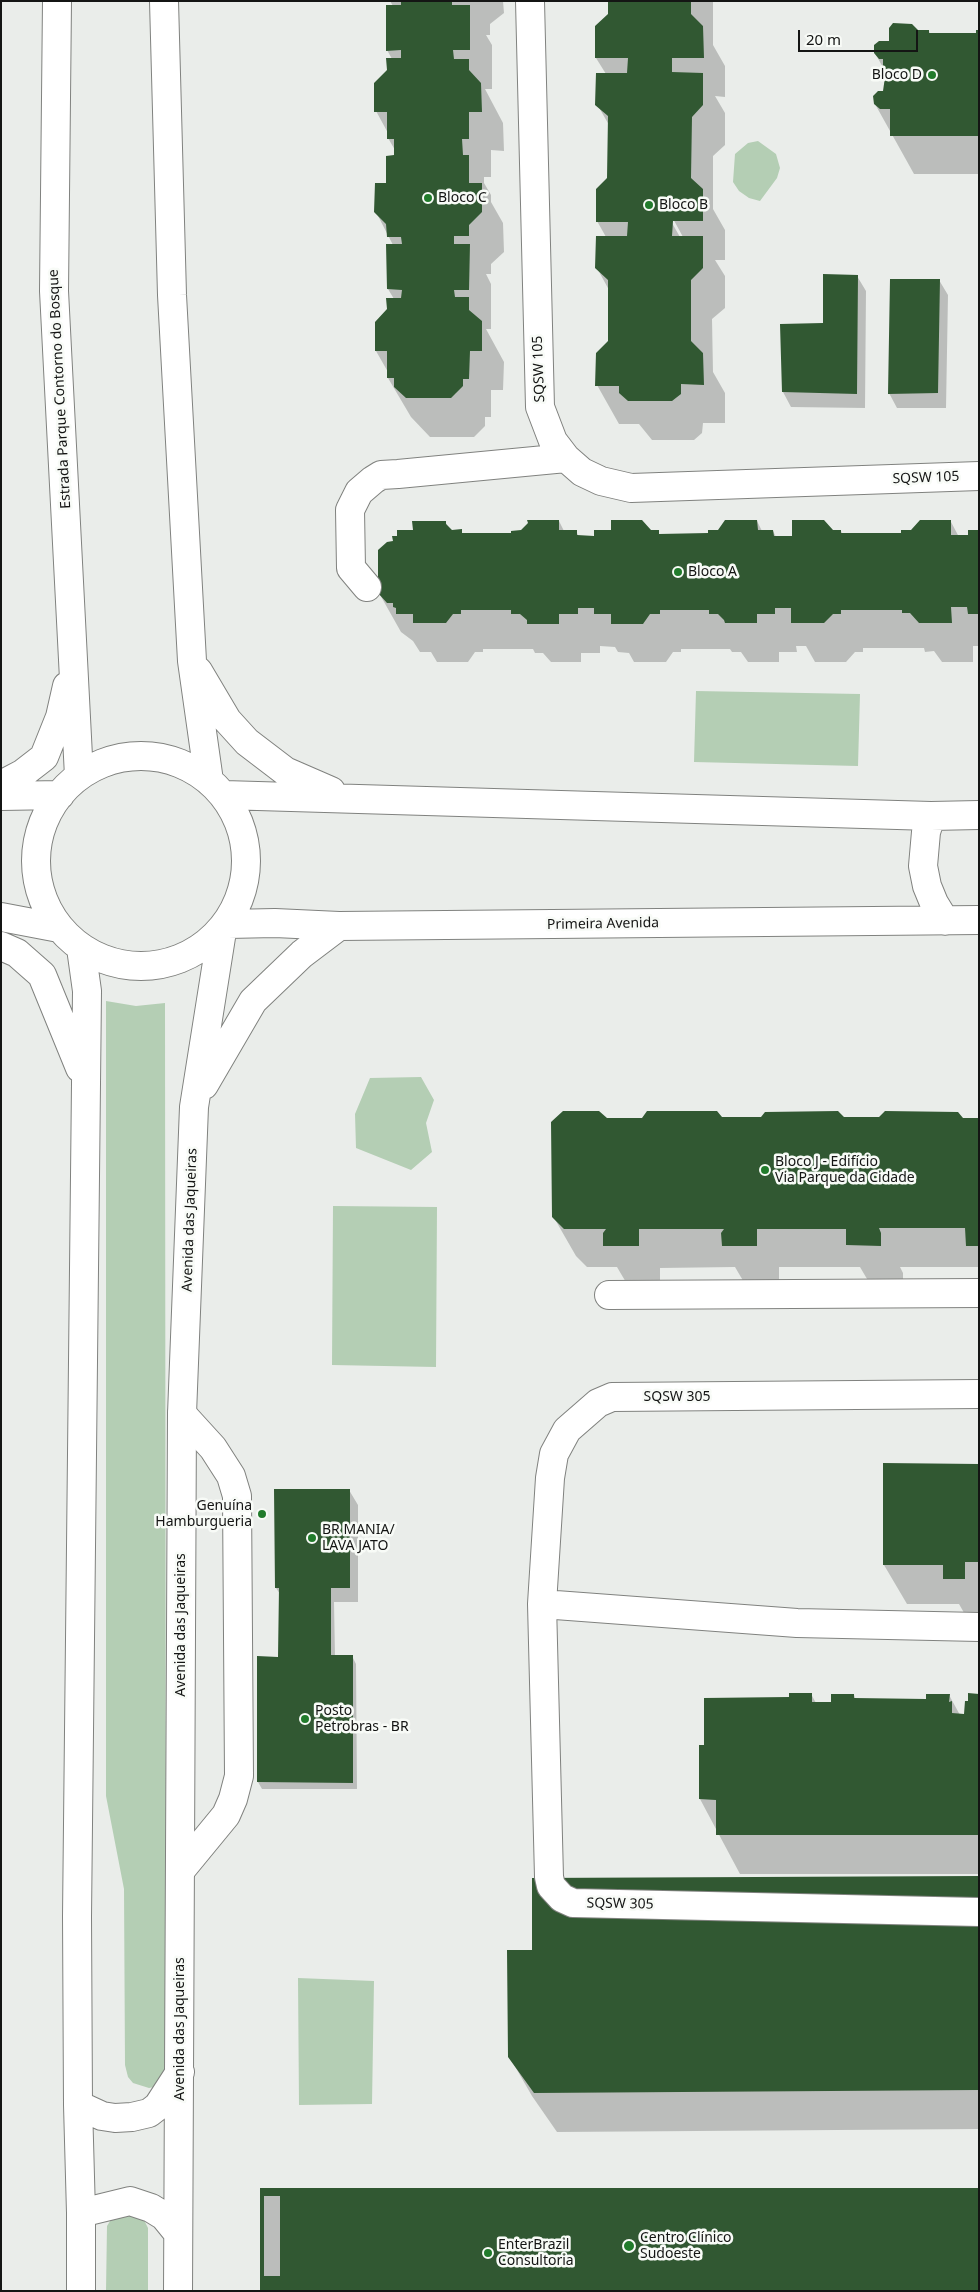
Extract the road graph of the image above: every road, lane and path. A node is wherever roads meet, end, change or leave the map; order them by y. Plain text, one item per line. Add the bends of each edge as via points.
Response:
1 (56, 1) edge
2 (164, 1) edge
3 (530, 1) edge
4 (566, 458) junction
5 (979, 476) edge
6 (367, 588) dead end
7 (74, 653) junction
8 (192, 661) junction
9 (79, 776) junction
10 (1, 785) edge
11 (216, 788) junction
12 (60, 795) junction
13 (1, 796) edge
14 (347, 797) junction
15 (979, 815) edge
16 (931, 816) junction
17 (1, 917) edge
18 (945, 920) junction
19 (979, 920) edge
20 (339, 926) junction
21 (225, 927) junction
22 (59, 928) junction
23 (1, 946) edge
24 (80, 948) junction
25 (86, 1085) junction
26 (194, 1107) junction
27 (979, 1292) edge
28 (609, 1295) dead end
29 (978, 1388) edge
30 (182, 1414) junction
31 (542, 1604) junction
32 (979, 1626) edge
33 (180, 1871) junction
34 (979, 1912) edge
35 (180, 2072) junction
36 (78, 2105) junction
37 (81, 2213) junction
38 (177, 2232) junction
39 (81, 2291) edge
40 (178, 2291) edge

1 - 7 main road, Estrada Parque Contorno do Bosque via 54,291
2 - 8 main road via 172,295
3 - 4 main road, SQSW 105 via 540,407 550,435
4 - 5 main road, SQSW 105 via 582,472 601,481 630,488
4 - 6 main road via 398,474 373,480 359,492 350,510 351,568
7 - 9 main road, Estrada Parque Contorno do Bosque
7 - 10 main road via 60,717 44,758
8 - 11 main road
8 - 14 main road via 227,720 247,742 285,771
9 - 11 main road via 122,757 145,756 190,768
9 - 12 main road
11 - 14 main road
11 - 21 main road via 238,819 247,854 246,876 240,897
12 - 13 main road
12 - 22 main road via 46,815 38,838 35,862 39,885
14 - 16 main road
15 - 16 main road
16 - 18 main road via 923,866 926,886
17 - 22 main road
18 - 19 main road, Primeira Avenida
18 - 20 main road, Primeira Avenida
20 - 21 main road, Primeira Avenida via 275,923
20 - 26 main road via 302,954 253,1000
21 - 24 main road via 189,956 145,967 122,965
21 - 26 main road, Avenida das Jaqueiras
22 - 24 main road
23 - 25 main road via 17,953 42,975
24 - 25 main road via 87,991
25 - 36 main road
26 - 30 main road, Avenida das Jaqueiras
27 - 28 main road
29 - 31 main road, SQSW 305 via 612,1397 598,1403 567,1430 554,1454
30 - 33 main road, Avenida das Jaqueiras
30 - 33 main road via 213,1448 231,1476 237,1496 239,1776 226,1815
31 - 32 main road via 797,1623
31 - 34 main road, SQSW 305 via 549,1877 551,1886 562,1898 573,1903
33 - 35 main road, Avenida das Jaqueiras
35 - 36 main road via 158,2106 149,2113 115,2118
35 - 38 main road, Avenida das Jaqueiras
36 - 37 main road
37 - 38 main road via 130,2201 157,2212
37 - 39 main road
38 - 40 main road, Avenida das Jaqueiras

